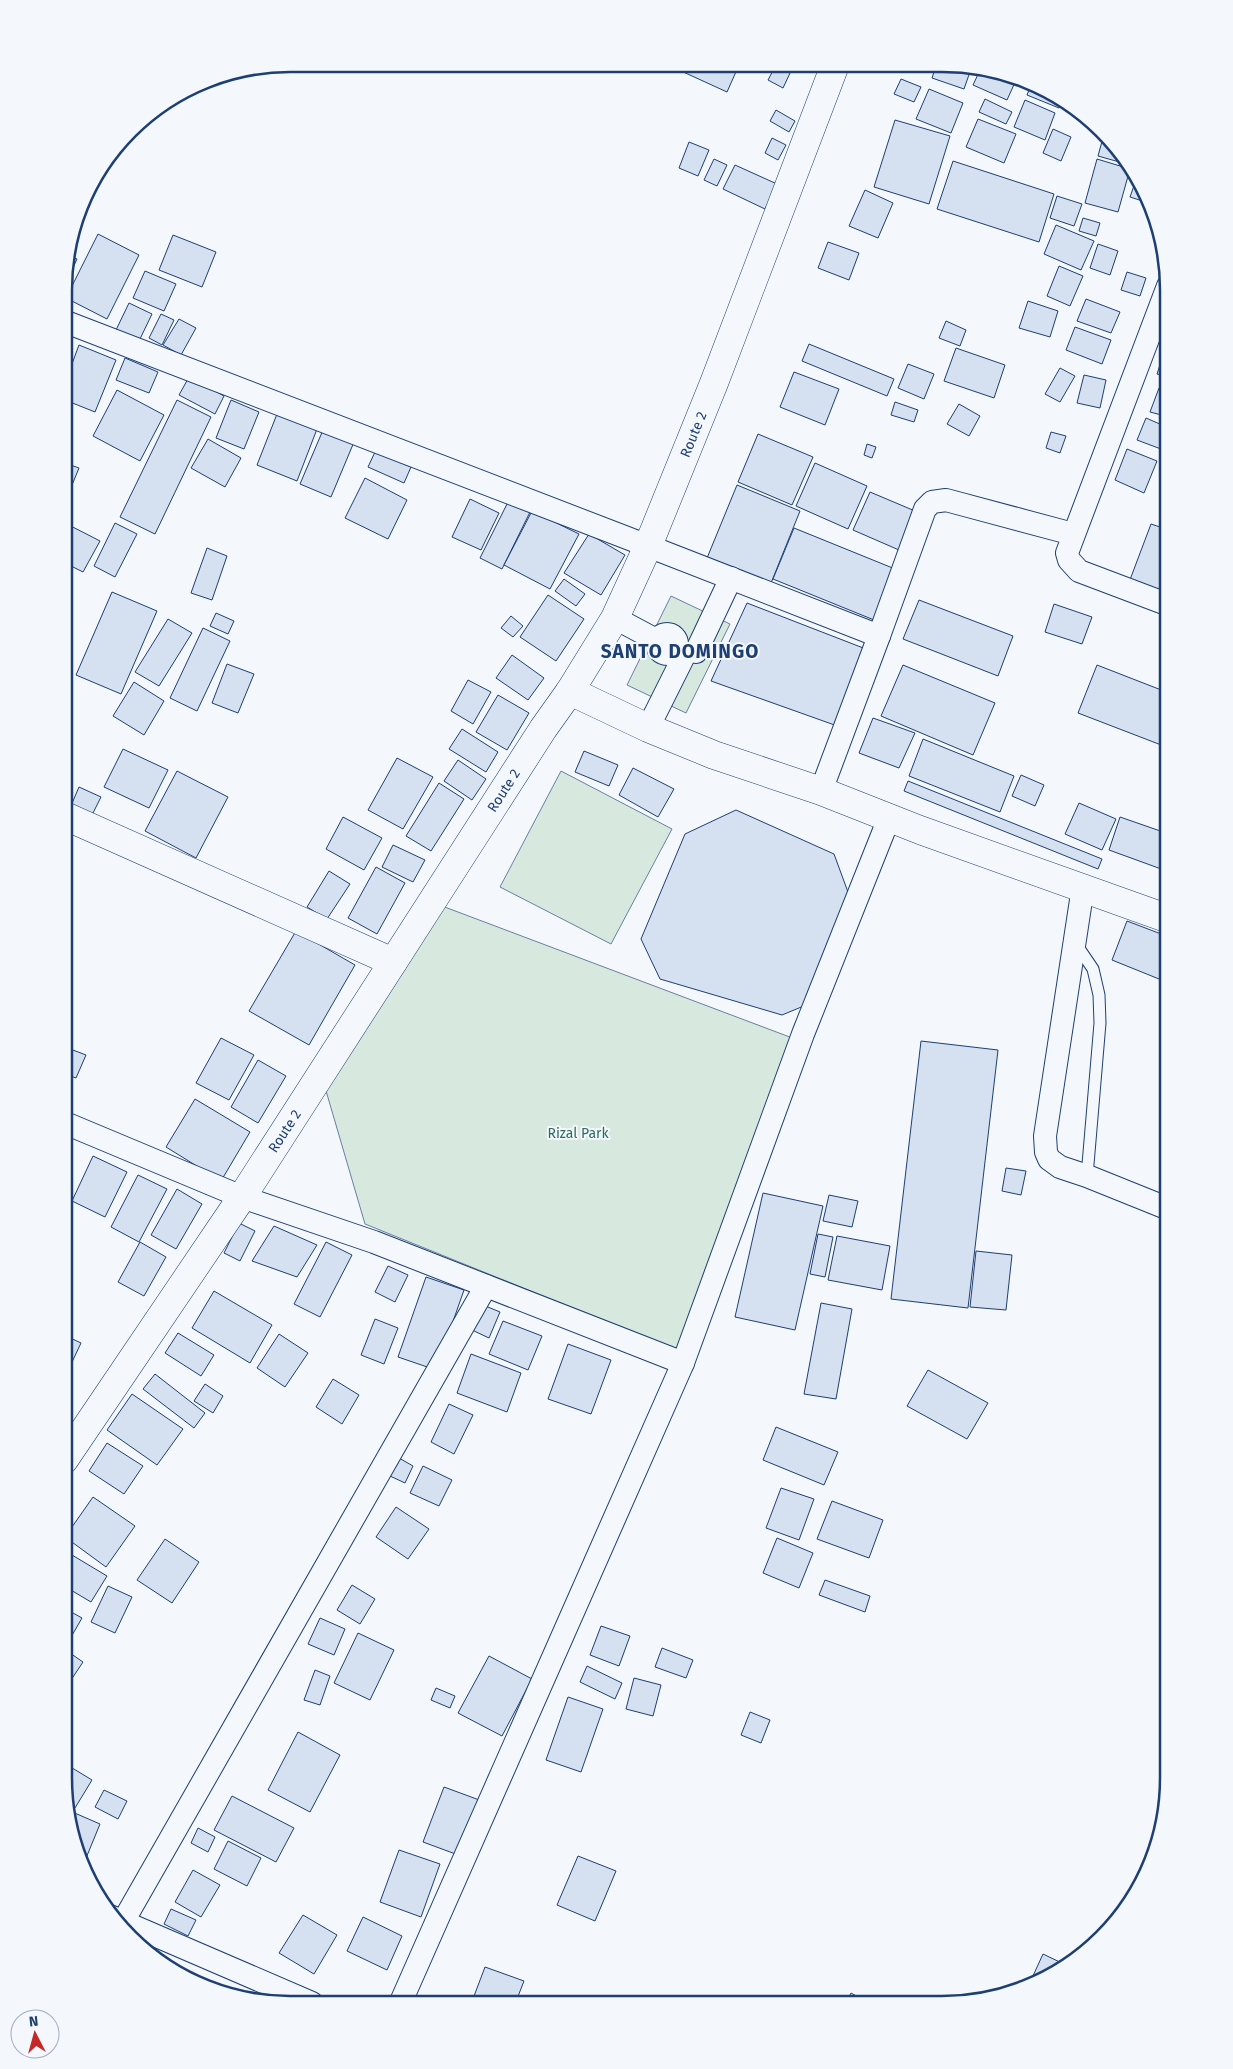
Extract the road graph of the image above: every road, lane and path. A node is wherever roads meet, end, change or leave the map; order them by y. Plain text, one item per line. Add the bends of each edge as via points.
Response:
1 (833, 72) edge
2 (1160, 307) edge
3 (72, 324) edge
4 (1073, 534) junction
5 (648, 546) junction
6 (727, 576) junction
7 (1160, 602) edge
8 (615, 618) junction
9 (879, 636) junction
10 (682, 651) junction
11 (570, 691) junction
12 (653, 730) junction
13 (821, 791) junction
14 (889, 818) junction
15 (72, 819) edge
16 (1083, 887) junction
17 (1160, 916) edge
18 (1075, 942) junction
19 (393, 962) junction
20 (72, 1127) edge
21 (1087, 1176) junction
22 (242, 1197) junction
23 (1160, 1205) edge
24 (486, 1286) junction
25 (684, 1363) junction
26 (72, 1448) edge
27 (121, 1916) edge
28 (131, 1927) edge
29 (293, 1996) edge
30 (404, 1996) edge

1 - 5 main road, Route 2
2 - 4 street
3 - 5 street
4 - 7 street via 1067,553 1079,570
4 - 9 street via 946,500 932,502 925,509
5 - 6 street
5 - 8 main road, Route 2
6 - 9 street
6 - 10 street
8 - 10 street
8 - 11 main road, Route 2
9 - 13 street
10 - 12 street
11 - 12 main road
11 - 19 main road, Route 2
12 - 13 main road
13 - 14 main road
14 - 16 main road
14 - 25 street via 803,1034
15 - 19 main road
16 - 17 main road
16 - 18 street
18 - 21 lane via 1093,968 1099,995 1100,1023
18 - 21 street via 1045,1136 1049,1160
19 - 22 main road, Route 2
20 - 22 street
21 - 23 street
22 - 24 street via 374,1242
22 - 26 main road, Route 2
24 - 25 street
24 - 27 street
25 - 30 street
28 - 29 street

